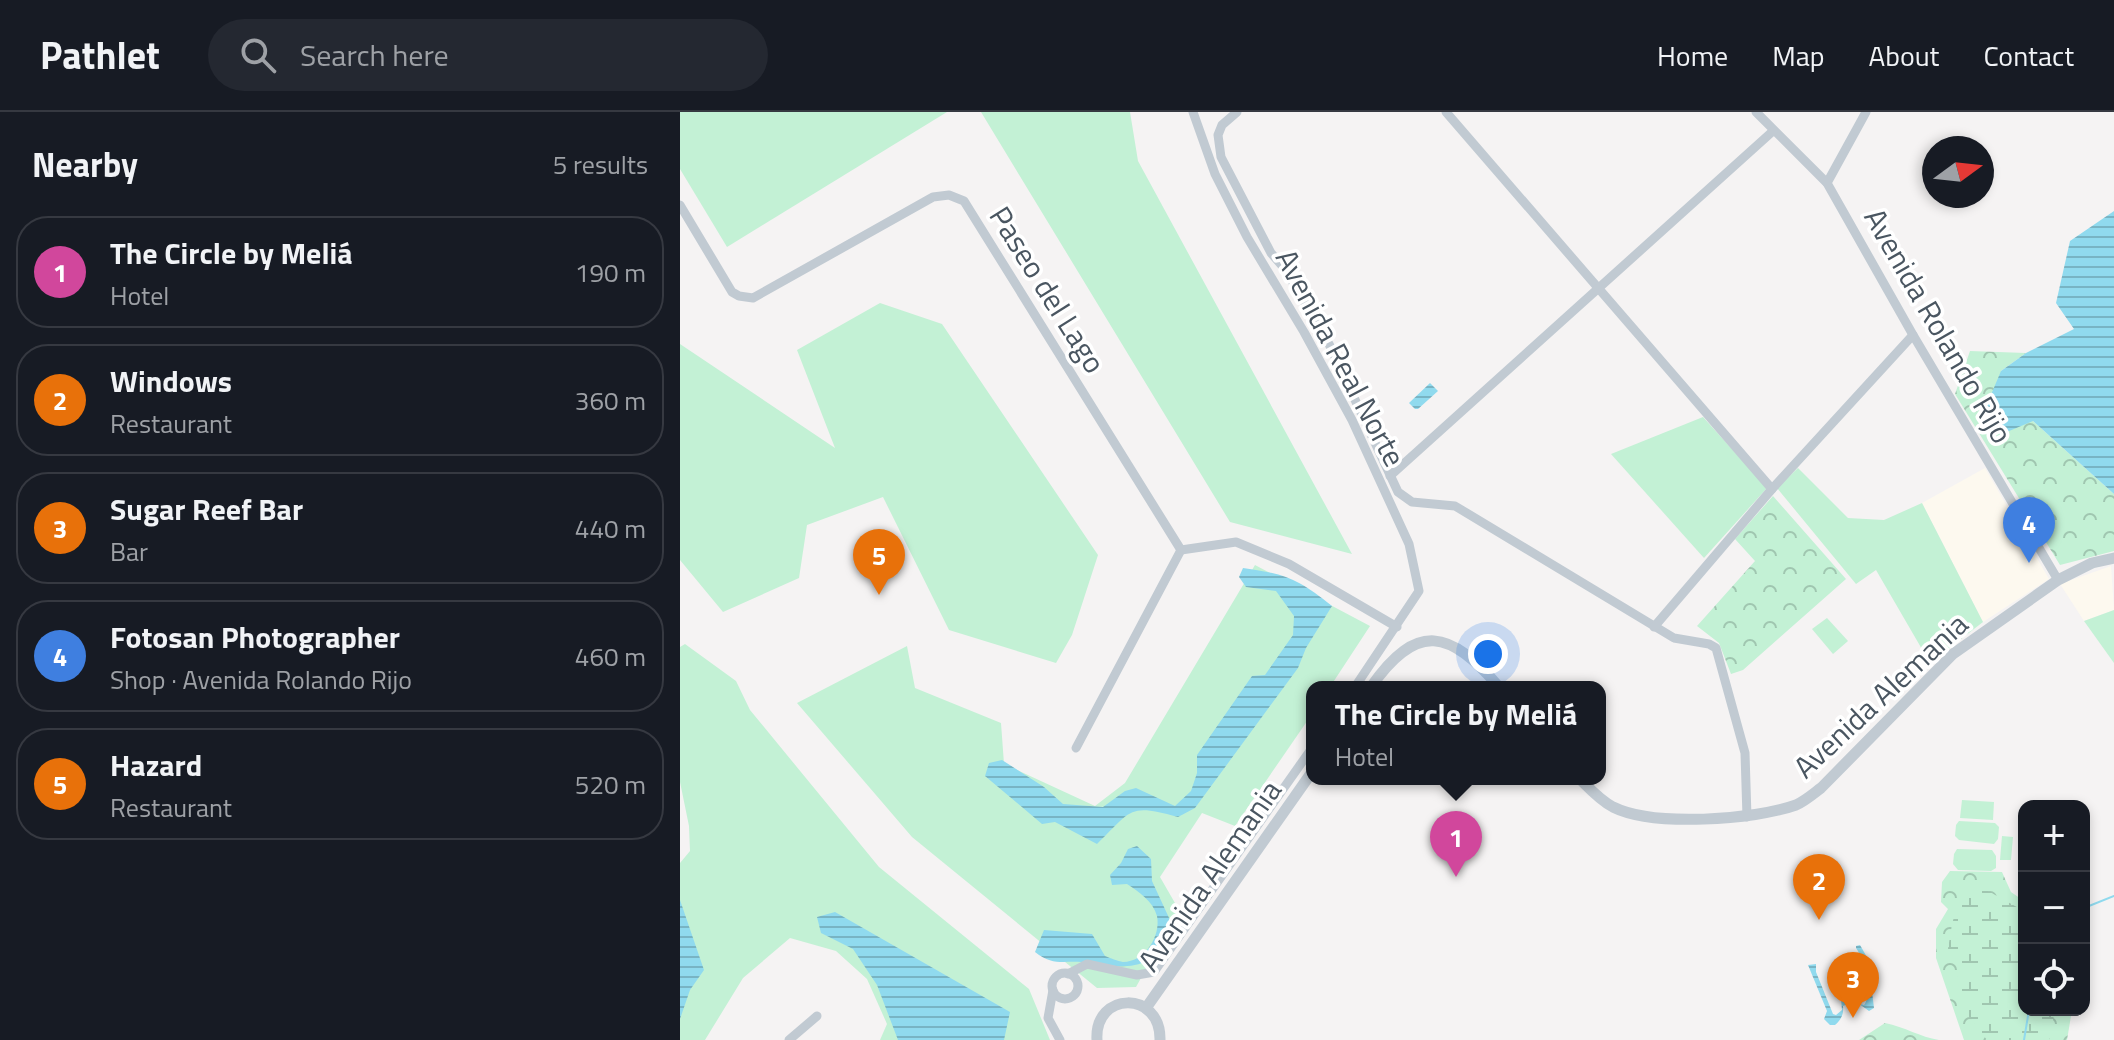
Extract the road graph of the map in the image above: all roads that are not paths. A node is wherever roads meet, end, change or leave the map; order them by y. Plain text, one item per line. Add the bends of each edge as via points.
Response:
1 (1193, 112) edge
2 (1237, 112) edge
3 (1446, 112) edge
4 (1756, 112) edge
5 (1866, 112) edge
6 (1773, 131) junction
7 (1827, 183) junction
8 (680, 205) edge
9 (1598, 288) junction
10 (1913, 335) junction
11 (1390, 476) junction
12 (1772, 489) junction
13 (1181, 550) junction
14 (2114, 558) edge
15 (2058, 580) junction
16 (1397, 627) junction
17 (1654, 627) junction
18 (1359, 681) edge
19 (1376, 681) edge
20 (1493, 681) edge
21 (1076, 748) dead end
22 (1306, 757) edge
23 (1306, 781) edge
24 (1586, 785) edge
25 (1747, 817) junction
26 (1072, 977) junction
27 (1057, 994) junction
28 (1146, 1008) junction
29 (817, 1016) dead end
30 (789, 1040) edge
31 (1060, 1040) edge
32 (1097, 1040) edge
33 (1160, 1040) edge

1 - 16 street, Avenida Real Norte via 1215,174 1352,420 1409,544 1419,591
2 - 11 street via 1218,135 1221,157 1271,253 1329,344
3 - 9 street
4 - 6 street, Avenida Rolando Rijo
5 - 7 street
6 - 7 street, Avenida Rolando Rijo
6 - 9 street
7 - 10 street, Avenida Rolando Rijo
8 - 13 street, Paseo del Lago via 732,292 753,298 933,197 949,195 964,201
9 - 11 street
9 - 12 street
10 - 12 street
10 - 15 street, Avenida Rolando Rijo
11 - 17 street via 1404,498 1455,506
12 - 17 street
13 - 16 street via 1236,542 1289,564
13 - 21 street
14 - 15 street, Avenida Alemania
15 - 25 street, Avenida Alemania via 1939,666 1810,797
16 - 18 street, Avenida Real Norte
17 - 25 street via 1719,652 1745,753
19 - 20 street via 1402,650 1438,641 1471,657
22 - 26 street via 1158,968 1143,975 1092,964 1078,968
23 - 28 street, Avenida Alemania
24 - 25 street, Avenida Alemania via 1627,812 1667,819
26 - 27 street via 1055,978
26 - 27 street via 1078,986 1075,994 1066,999
27 - 31 street via 1049,1005 1050,1024
28 - 32 street via 1130,1003 1113,1006 1100,1019
28 - 33 street via 1158,1022
29 - 30 street

